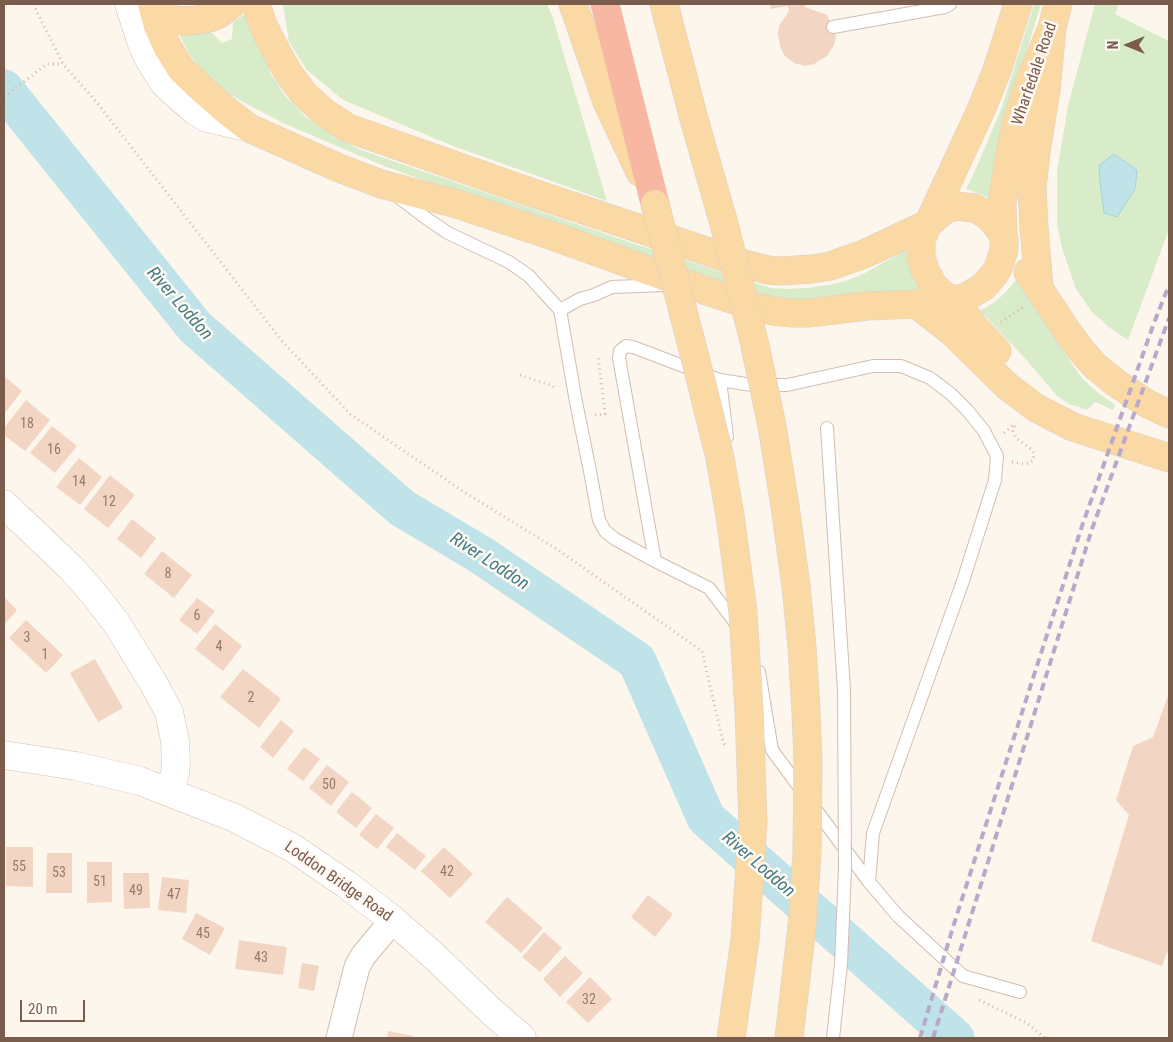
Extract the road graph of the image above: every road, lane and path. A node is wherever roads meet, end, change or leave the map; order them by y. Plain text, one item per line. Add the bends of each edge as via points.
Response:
1 (34, 4) edge
2 (232, 4) edge
3 (256, 4) edge
4 (573, 4) edge
5 (605, 4) edge
6 (664, 4) edge
7 (950, 4) edge
8 (1018, 4) edge
9 (147, 6) edge
10 (1055, 16) edge
11 (834, 26) dead end
12 (63, 64) junction
13 (4, 98) edge
14 (381, 184) junction
15 (655, 204) junction
16 (929, 222) junction
17 (1004, 237) junction
18 (686, 284) junction
19 (1031, 297) junction
20 (952, 300) junction
21 (916, 304) junction
22 (560, 310) junction
23 (999, 323) dead end
24 (720, 380) junction
25 (1036, 408) junction
26 (1169, 414) edge
27 (1015, 425) dead end
28 (827, 428) dead end
29 (1169, 458) edge
30 (996, 460) junction
31 (4, 504) edge
32 (655, 561) junction
33 (754, 647) junction
34 (702, 650) dead end
35 (4, 755) edge
36 (169, 792) junction
37 (869, 882) junction
38 (393, 920) junction
39 (1020, 992) dead end
40 (976, 998) dead end
41 (338, 1038) edge
42 (522, 1038) edge
43 (731, 1038) edge
44 (789, 1038) edge
45 (833, 1038) edge
46 (1045, 1038) edge

1 - 12 path
2 - 9 main road via 209,18 184,21 169,19
3 - 16 main road via 289,74 304,94 348,128 746,264 781,271 830,266 864,254
4 - 15 main road via 607,102
5 - 15 highway
6 - 44 main road, bridge via 754,341 772,426 796,586 808,761 802,926
7 - 11 lane
8 - 16 main road via 982,110
9 - 14 main road via 181,69 249,128
10 - 17 main road, Wharfedale Road via 1017,120 1002,203
10 - 19 main road via 1032,188
12 - 13 path via 47,64
12 - 34 path via 98,104 282,341 350,414 461,490 558,550
14 - 18 main road via 457,204
14 - 22 lane via 448,233 509,262 529,276
15 - 43 main road, bridge via 720,458 743,612 753,823 745,940
16 - 17 main road via 944,210 956,206 974,208 993,221
16 - 20 main road via 922,240 925,270 940,293
17 - 19 main road
17 - 20 main road via 1004,250 993,276 978,291
18 - 21 main road via 755,307 792,313
18 - 22 lane via 612,287
19 - 23 path
19 - 26 main road via 1070,334 1095,366 1146,403
20 - 21 main road
20 - 25 main road via 1019,380
21 - 25 main road via 951,331 1007,386
22 - 32 lane via 599,520 615,539
24 - 30 lane via 787,386 873,366 901,366 930,378 951,394 984,431
24 - 32 lane via 633,347 626,346 620,351
24 - 33 lane
25 - 29 main road via 1073,426
27 - 30 path via 1016,438 1033,450 1033,460 1023,464
28 - 45 lane, bridge via 844,690 845,868 841,964
30 - 37 lane via 995,480 964,580 873,833
31 - 36 street via 94,594 154,684 169,712 175,741 176,769
32 - 33 lane via 709,588
33 - 37 lane via 772,750
35 - 36 street, Loddon Bridge Road via 76,766 140,781
36 - 38 street, Loddon Bridge Road via 235,818 293,848
37 - 39 lane via 898,916 963,976
38 - 41 street via 357,967
38 - 42 street, Loddon Bridge Road
40 - 46 path via 1027,1023

